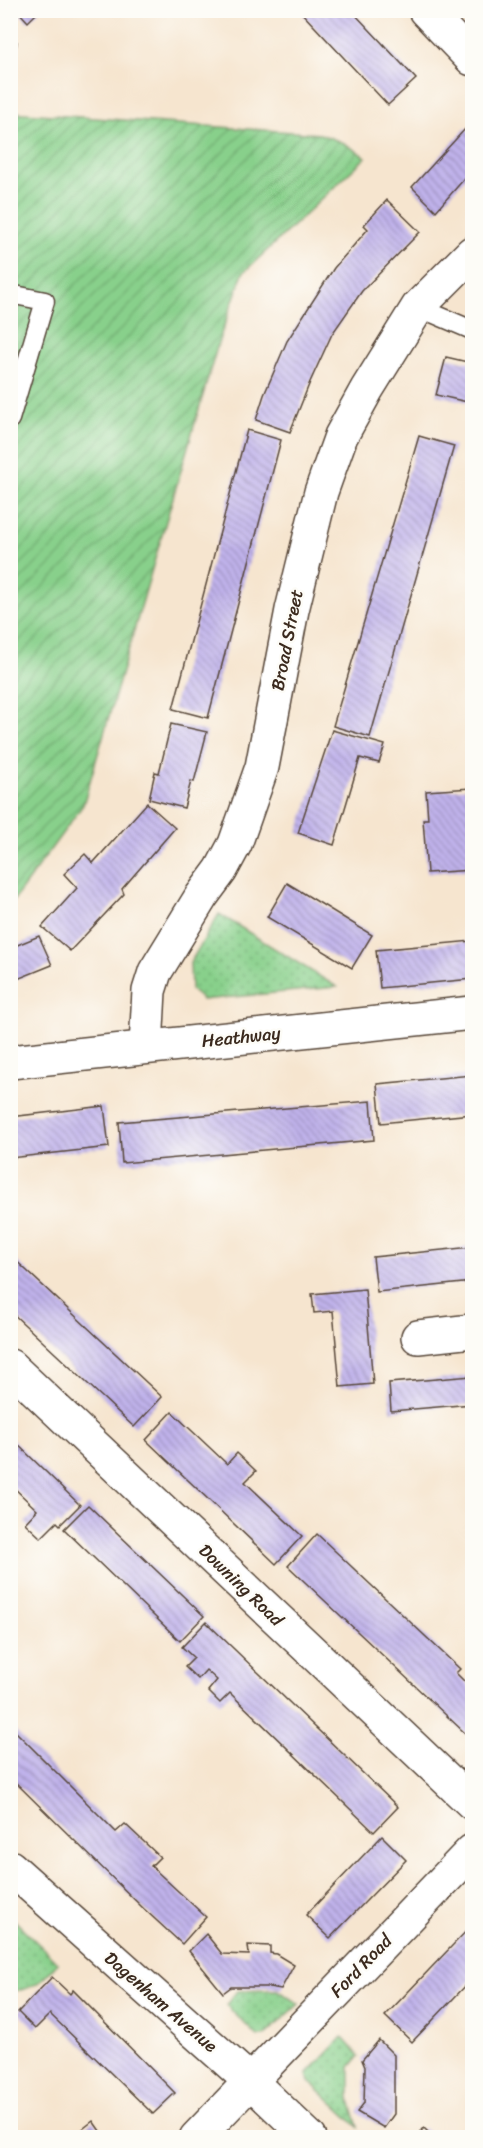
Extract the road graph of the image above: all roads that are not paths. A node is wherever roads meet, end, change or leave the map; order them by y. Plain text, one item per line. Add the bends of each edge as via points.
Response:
1 (426, 10) edge
2 (471, 55) edge
3 (472, 253) edge
4 (10, 294) edge
5 (418, 307) junction
6 (472, 330) edge
7 (10, 419) edge
8 (472, 1013) edge
9 (146, 1047) junction
10 (10, 1062) edge
11 (472, 1331) edge
12 (418, 1337) dead end
13 (10, 1366) edge
14 (472, 1803) edge
15 (472, 1851) edge
16 (10, 1867) edge
17 (250, 2081) junction
18 (196, 2138) edge
19 (310, 2138) edge

1 - 2 street
3 - 5 street, Broad Street
4 - 7 lane via 45,302
5 - 6 lane
5 - 9 street, Broad Street via 340,436 321,492 295,599 262,767 235,844 155,972 149,991
8 - 9 street, Heathway
9 - 10 street, Heathway
11 - 12 street
13 - 14 street, Downing Road
15 - 17 street, Ford Road
16 - 17 street, Dagenham Avenue
17 - 18 street, Ford Road
17 - 19 street, Dagenham Avenue

